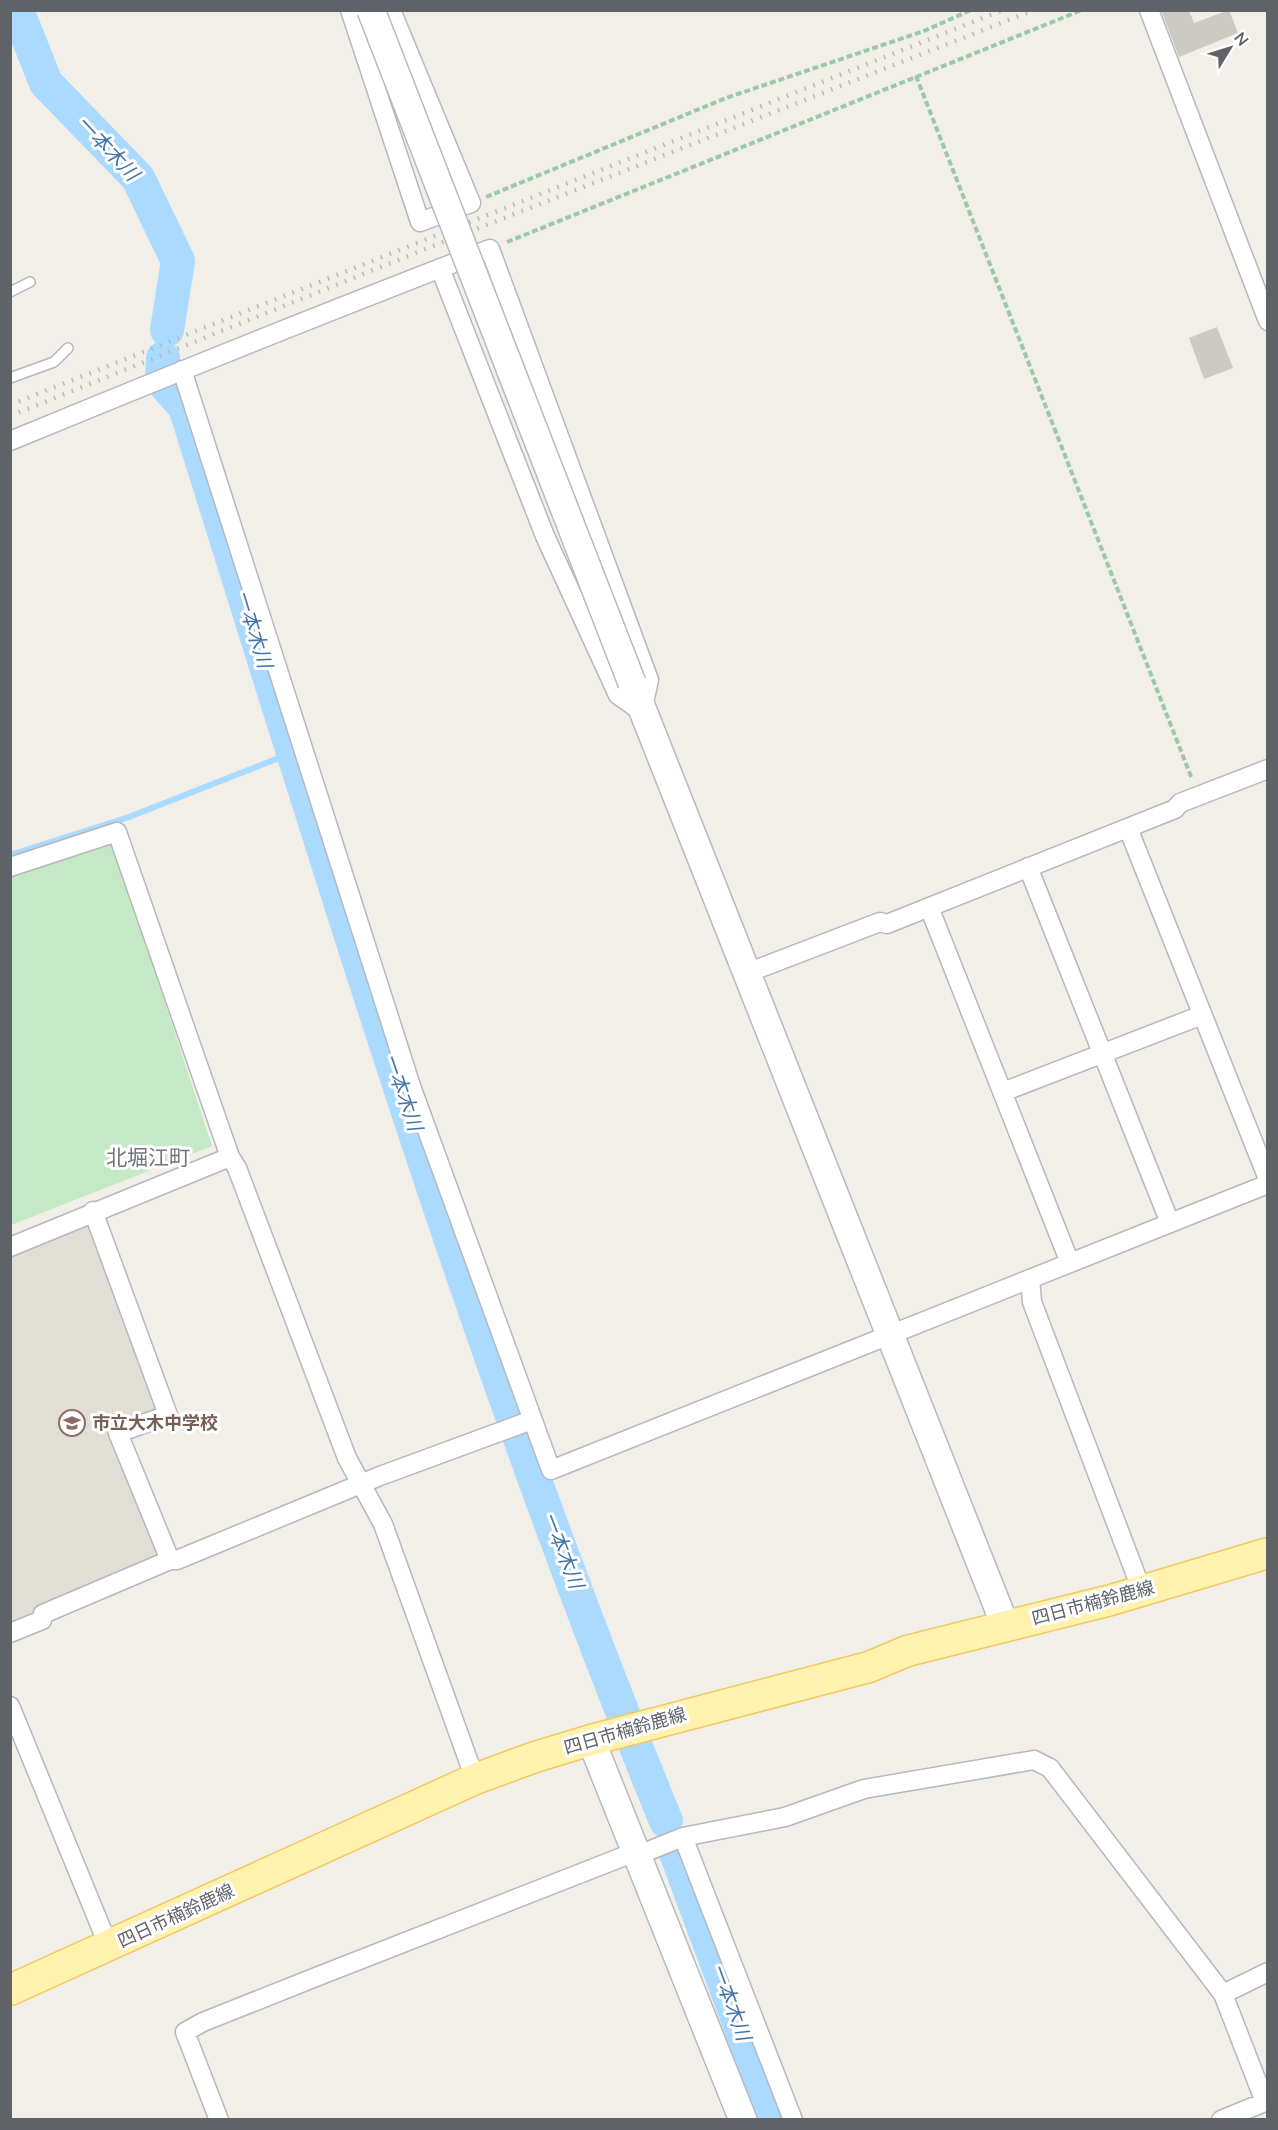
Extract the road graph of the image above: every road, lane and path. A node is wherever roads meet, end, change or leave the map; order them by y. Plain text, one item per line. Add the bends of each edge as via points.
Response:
1 (350, 10) edge
2 (371, 10) edge
3 (391, 10) edge
4 (970, 10) edge
5 (1082, 10) edge
6 (1149, 10) edge
7 (916, 76) junction
8 (471, 203) junction
9 (490, 249) junction
10 (440, 268) junction
11 (30, 282) dead end
12 (10, 292) edge
13 (1267, 316) edge
14 (68, 348) dead end
15 (182, 370) junction
16 (10, 378) edge
17 (10, 441) edge
18 (642, 712) junction
19 (1268, 769) edge
20 (1199, 796) junction
21 (1128, 828) junction
22 (10, 867) edge
23 (1028, 867) junction
24 (929, 907) junction
25 (747, 973) junction
26 (1202, 1015) junction
27 (1102, 1054) junction
28 (1003, 1092) junction
29 (230, 1157) junction
30 (1268, 1179) edge
31 (1268, 1184) edge
32 (93, 1211) junction
33 (1170, 1223) junction
34 (10, 1247) edge
35 (1070, 1263) junction
36 (1030, 1280) junction
37 (891, 1335) junction
38 (532, 1420) junction
39 (363, 1484) junction
40 (1268, 1553) edge
41 (170, 1560) junction
42 (1142, 1591) junction
43 (1005, 1625) junction
44 (10, 1633) edge
45 (10, 1706) edge
46 (591, 1740) junction
47 (475, 1779) junction
48 (683, 1837) junction
49 (635, 1854) junction
50 (109, 1947) junction
51 (1268, 1972) edge
52 (10, 1990) edge
53 (1223, 1994) junction
54 (219, 2120) edge
55 (742, 2120) edge
56 (793, 2120) edge
57 (1221, 2120) edge

1 - 8 street via 420,222
2 - 18 street, bridge
3 - 8 street
4 - 8 path via 924,31 726,98
5 - 7 path
6 - 13 street
7 - 9 path
7 - 20 path
9 - 10 street
9 - 18 street via 649,680
10 - 15 street
10 - 18 street via 560,567 618,694
11 - 12 lane
14 - 16 lane via 54,362
15 - 17 street
15 - 38 street via 411,1086
18 - 25 street
19 - 20 street
20 - 21 street
21 - 23 street
21 - 26 street
22 - 29 street via 117,832
23 - 24 street
23 - 27 street
24 - 25 street
24 - 28 street
25 - 37 street
26 - 27 street
26 - 30 street
27 - 28 street
27 - 33 street
28 - 35 street
29 - 32 street
29 - 39 street via 347,1458
31 - 33 street
32 - 34 street
32 - 41 street via 168,1415 118,1433
33 - 35 street
35 - 36 street
36 - 37 street
36 - 42 street via 1032,1302
37 - 38 street via 550,1470
37 - 43 street
38 - 39 street
39 - 41 street
39 - 47 street via 383,1524
40 - 42 main road, 四日市楠鈴鹿線
41 - 44 street via 44,1614 42,1620
42 - 43 main road, 四日市楠鈴鹿線
43 - 46 main road, 四日市楠鈴鹿線 via 907,1651 869,1667
45 - 50 street
46 - 47 main road, 四日市楠鈴鹿線
46 - 49 street
47 - 50 main road, 四日市楠鈴鹿線
48 - 49 street
48 - 53 street via 785,1817 864,1789 1034,1760 1050,1768
48 - 56 street
49 - 54 street via 185,2032
49 - 55 street
50 - 52 main road, 四日市楠鈴鹿線
51 - 53 street
53 - 57 street via 1265,2102

